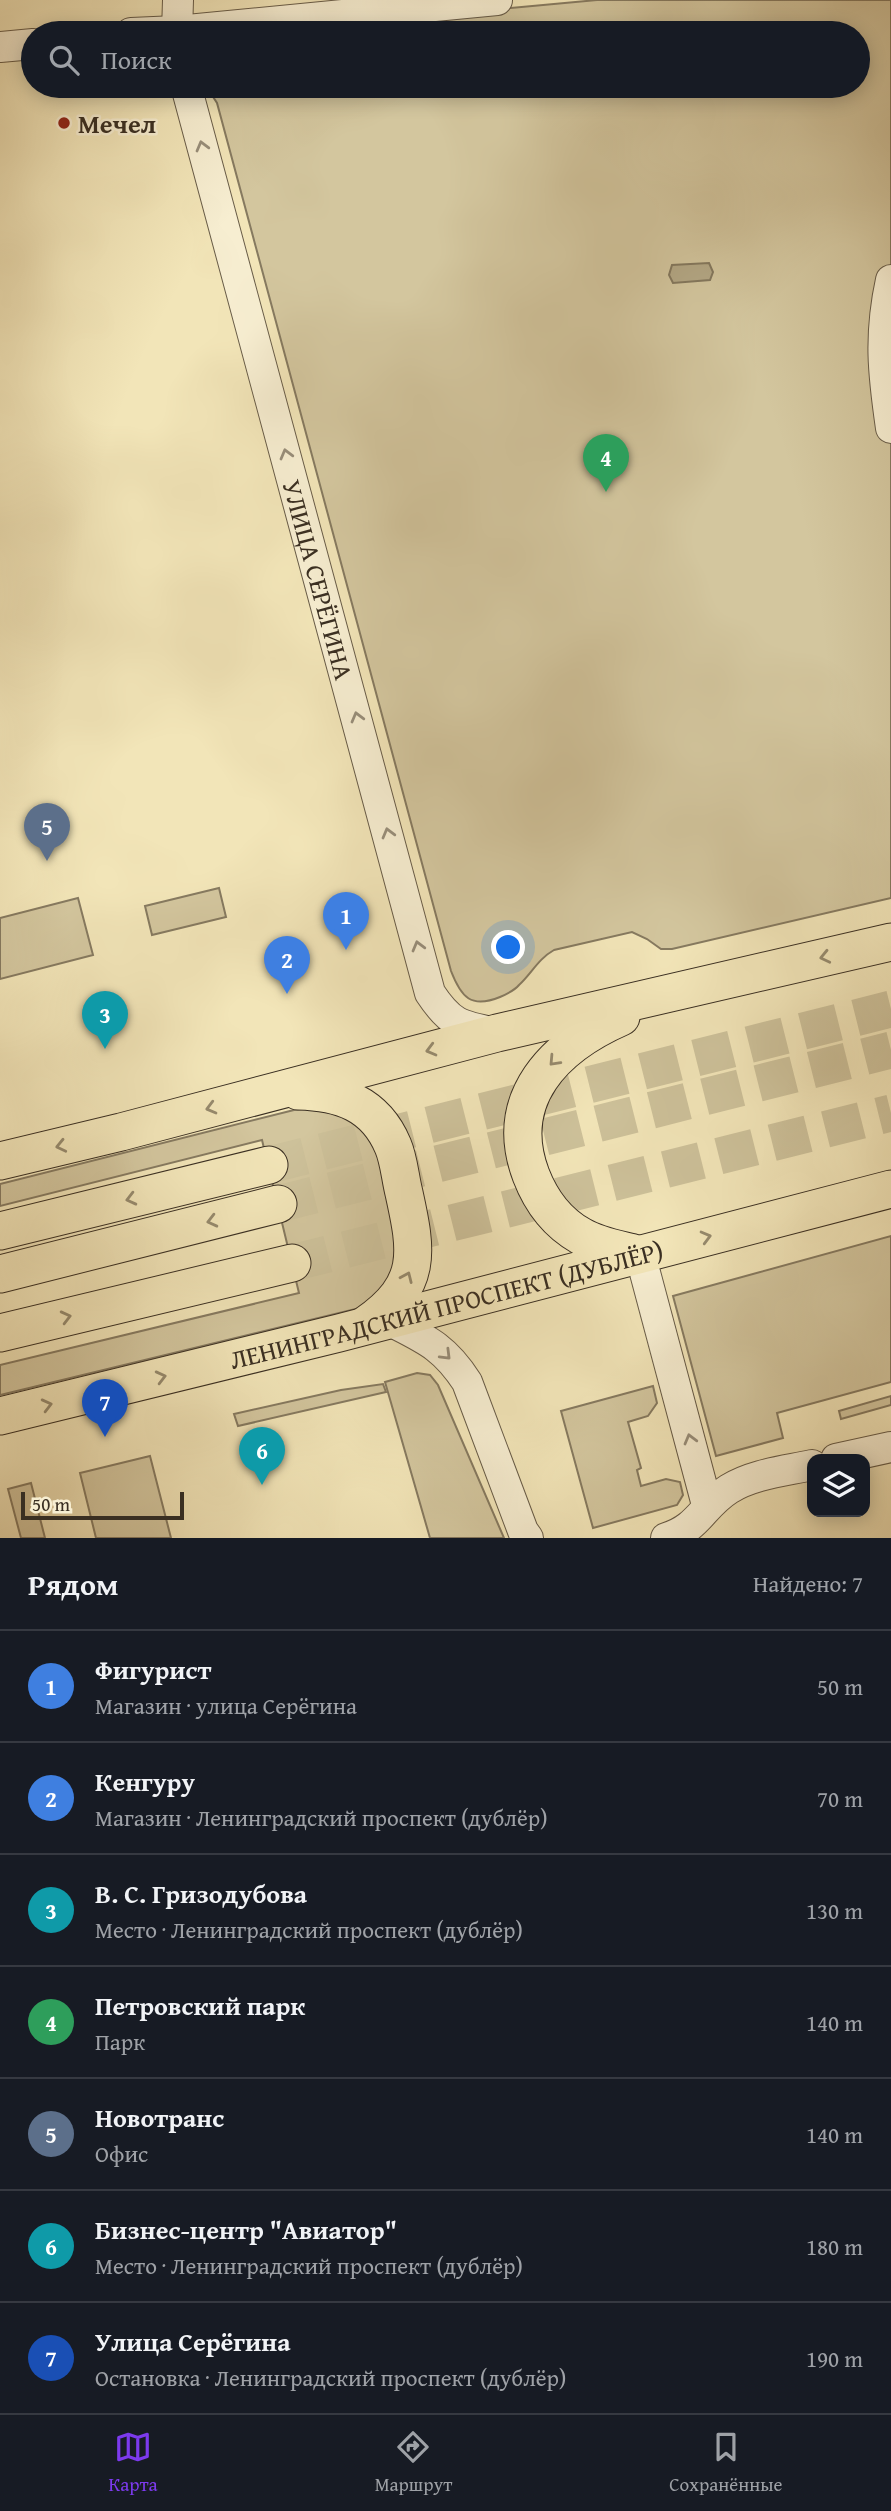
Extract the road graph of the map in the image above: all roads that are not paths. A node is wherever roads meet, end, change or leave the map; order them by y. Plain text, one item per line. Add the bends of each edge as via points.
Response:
1 (178, 0) edge
2 (497, 0) edge
3 (177, 21) edge
4 (287, 21) edge
5 (21, 45) edge
6 (0, 47) edge
7 (189, 98) edge
8 (891, 280) edge
9 (891, 428) edge
10 (891, 942) edge
11 (677, 993) junction
12 (497, 1033) junction
13 (277, 1090) junction
14 (0, 1161) edge
15 (269, 1165) tunnel mouth
16 (891, 1189) edge
17 (278, 1204) tunnel mouth
18 (0, 1231) edge
19 (640, 1254) junction
20 (292, 1262) tunnel mouth
21 (0, 1274) edge
22 (388, 1320) junction
23 (0, 1332) edge
24 (339, 1333) junction
25 (0, 1416) edge
26 (891, 1447) edge
27 (859, 1454) edge
28 (807, 1466) edge
29 (707, 1505) junction
30 (528, 1538) edge
31 (666, 1538) edge

1 - 3 street
2 - 4 street
5 - 6 street
12 -> 7 street, УЛИЦА СЕРЁГИНА via 463,1026 443,1013 430,993
8 - 9 street via 882,331
10 -> 11 main road
11 - 12 main road
11 -> 19 main road via 611,1021 563,1051 544,1072 525,1114 522,1137 527,1163 547,1208 582,1237
12 -> 13 main road
13 -> 14 main road
24 -> 13 main road via 368,1324 386,1310 414,1259 414,1238 394,1148 385,1130 359,1104 317,1091
15 -> 18 main road
19 -> 16 main road, ЛЕНИНГРАДСКИЙ ПРОСПЕКТ (ДУБЛЁР)
17 -> 21 main road
19 - 22 main road, ЛЕНИНГРАДСКИЙ ПРОСПЕКТ (ДУБЛЁР)
29 -> 19 street
23 -> 20 main road
22 - 24 main road, ЛЕНИНГРАДСКИЙ ПРОСПЕКТ (ДУБЛЁР)
22 -> 30 street via 435,1344 462,1374
25 -> 24 main road, ЛЕНИНГРАДСКИЙ ПРОСПЕКТ (ДУБЛЁР)
26 - 27 street
28 - 29 street via 752,1478
29 - 31 street via 691,1527

